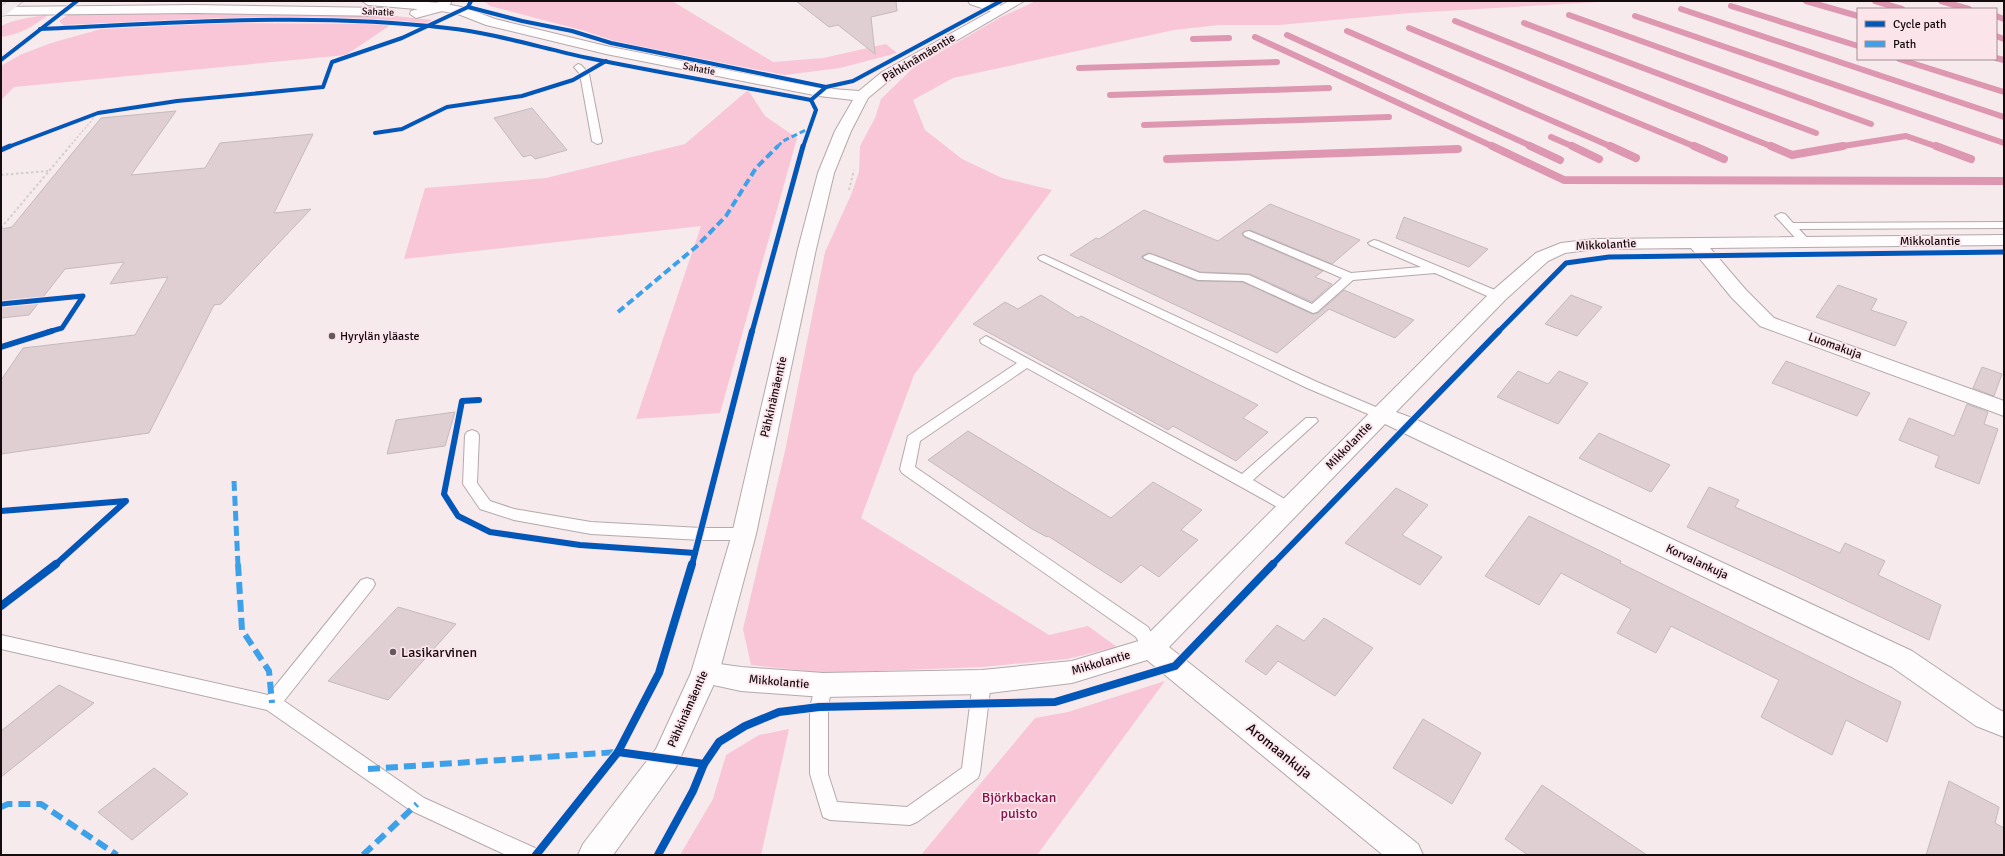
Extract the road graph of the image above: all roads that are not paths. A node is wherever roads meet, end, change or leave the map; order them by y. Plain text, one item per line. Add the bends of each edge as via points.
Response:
1 (17, 1) edge
2 (368, 1) edge
3 (974, 1) edge
4 (1018, 1) edge
5 (444, 4) edge
6 (421, 7) edge
7 (999, 10) junction
8 (2, 11) edge
9 (491, 22) junction
10 (578, 67) dead end
11 (862, 96) junction
12 (597, 141) dead end
13 (1781, 216) dead end
14 (2004, 225) edge
15 (1249, 234) dead end
16 (1798, 234) junction
17 (2004, 240) edge
18 (1695, 242) junction
19 (1374, 243) dead end
20 (1150, 257) dead end
21 (1044, 258) dead end
22 (1435, 270) junction
23 (1350, 277) junction
24 (1498, 296) junction
25 (986, 340) dead end
26 (1026, 362) junction
27 (2004, 409) edge
28 (1380, 414) junction
29 (1311, 421) dead end
30 (472, 435) dead end
31 (1243, 481) junction
32 (1288, 508) junction
33 (744, 534) junction
34 (367, 584) dead end
35 (1, 642) edge
36 (1152, 648) junction
37 (705, 673) junction
38 (982, 682) junction
39 (822, 685) junction
40 (272, 703) junction
41 (2004, 725) edge
42 (528, 855) edge
43 (594, 855) edge
44 (1407, 855) edge

1 - 8 main road
2 - 6 street, Sahatie
3 - 7 street
4 - 7 street, Pähkinämäentie
5 - 6 street
5 - 9 street, Sahatie
6 - 8 street, Sahatie via 384,12 308,9
6 - 9 street, Sahatie
7 - 11 street, Pähkinämäentie via 887,75
9 - 11 street, Sahatie via 642,58 819,92
10 - 12 lane via 584,74
11 - 33 street, Pähkinämäentie via 842,132 826,173
13 - 16 lane
14 - 16 lane
15 - 23 lane
16 - 17 street, Mikkolantie
16 - 18 street, Mikkolantie
18 - 24 street, Mikkolantie via 1595,244 1561,248 1542,257
18 - 27 street, Luomakuja via 1739,294 1767,322
19 - 22 lane
20 - 23 lane via 1198,276 1246,278 1312,308
21 - 28 lane via 1312,385
22 - 23 lane
22 - 24 lane
24 - 28 street, Mikkolantie
25 - 26 lane
26 - 31 lane
26 - 36 lane via 913,439 907,469 1142,632
28 - 32 street, Mikkolantie
28 - 41 street, Korvalankuja via 1408,424 1902,659 1986,718
29 - 31 lane
30 - 33 lane via 470,484 485,505 514,514 591,528
31 - 32 lane
32 - 36 street, Mikkolantie
33 - 37 street, Pähkinämäentie
34 - 40 lane
35 - 40 lane
36 - 38 street, Mikkolantie via 1072,672
36 - 44 street, Aromaankuja
37 - 39 street, Mikkolantie via 741,679
37 - 43 street, Pähkinämäentie via 666,758
38 - 39 street, Mikkolantie
38 - 39 lane via 971,772 910,816 830,811 819,774 819,707
40 - 42 lane via 417,804

